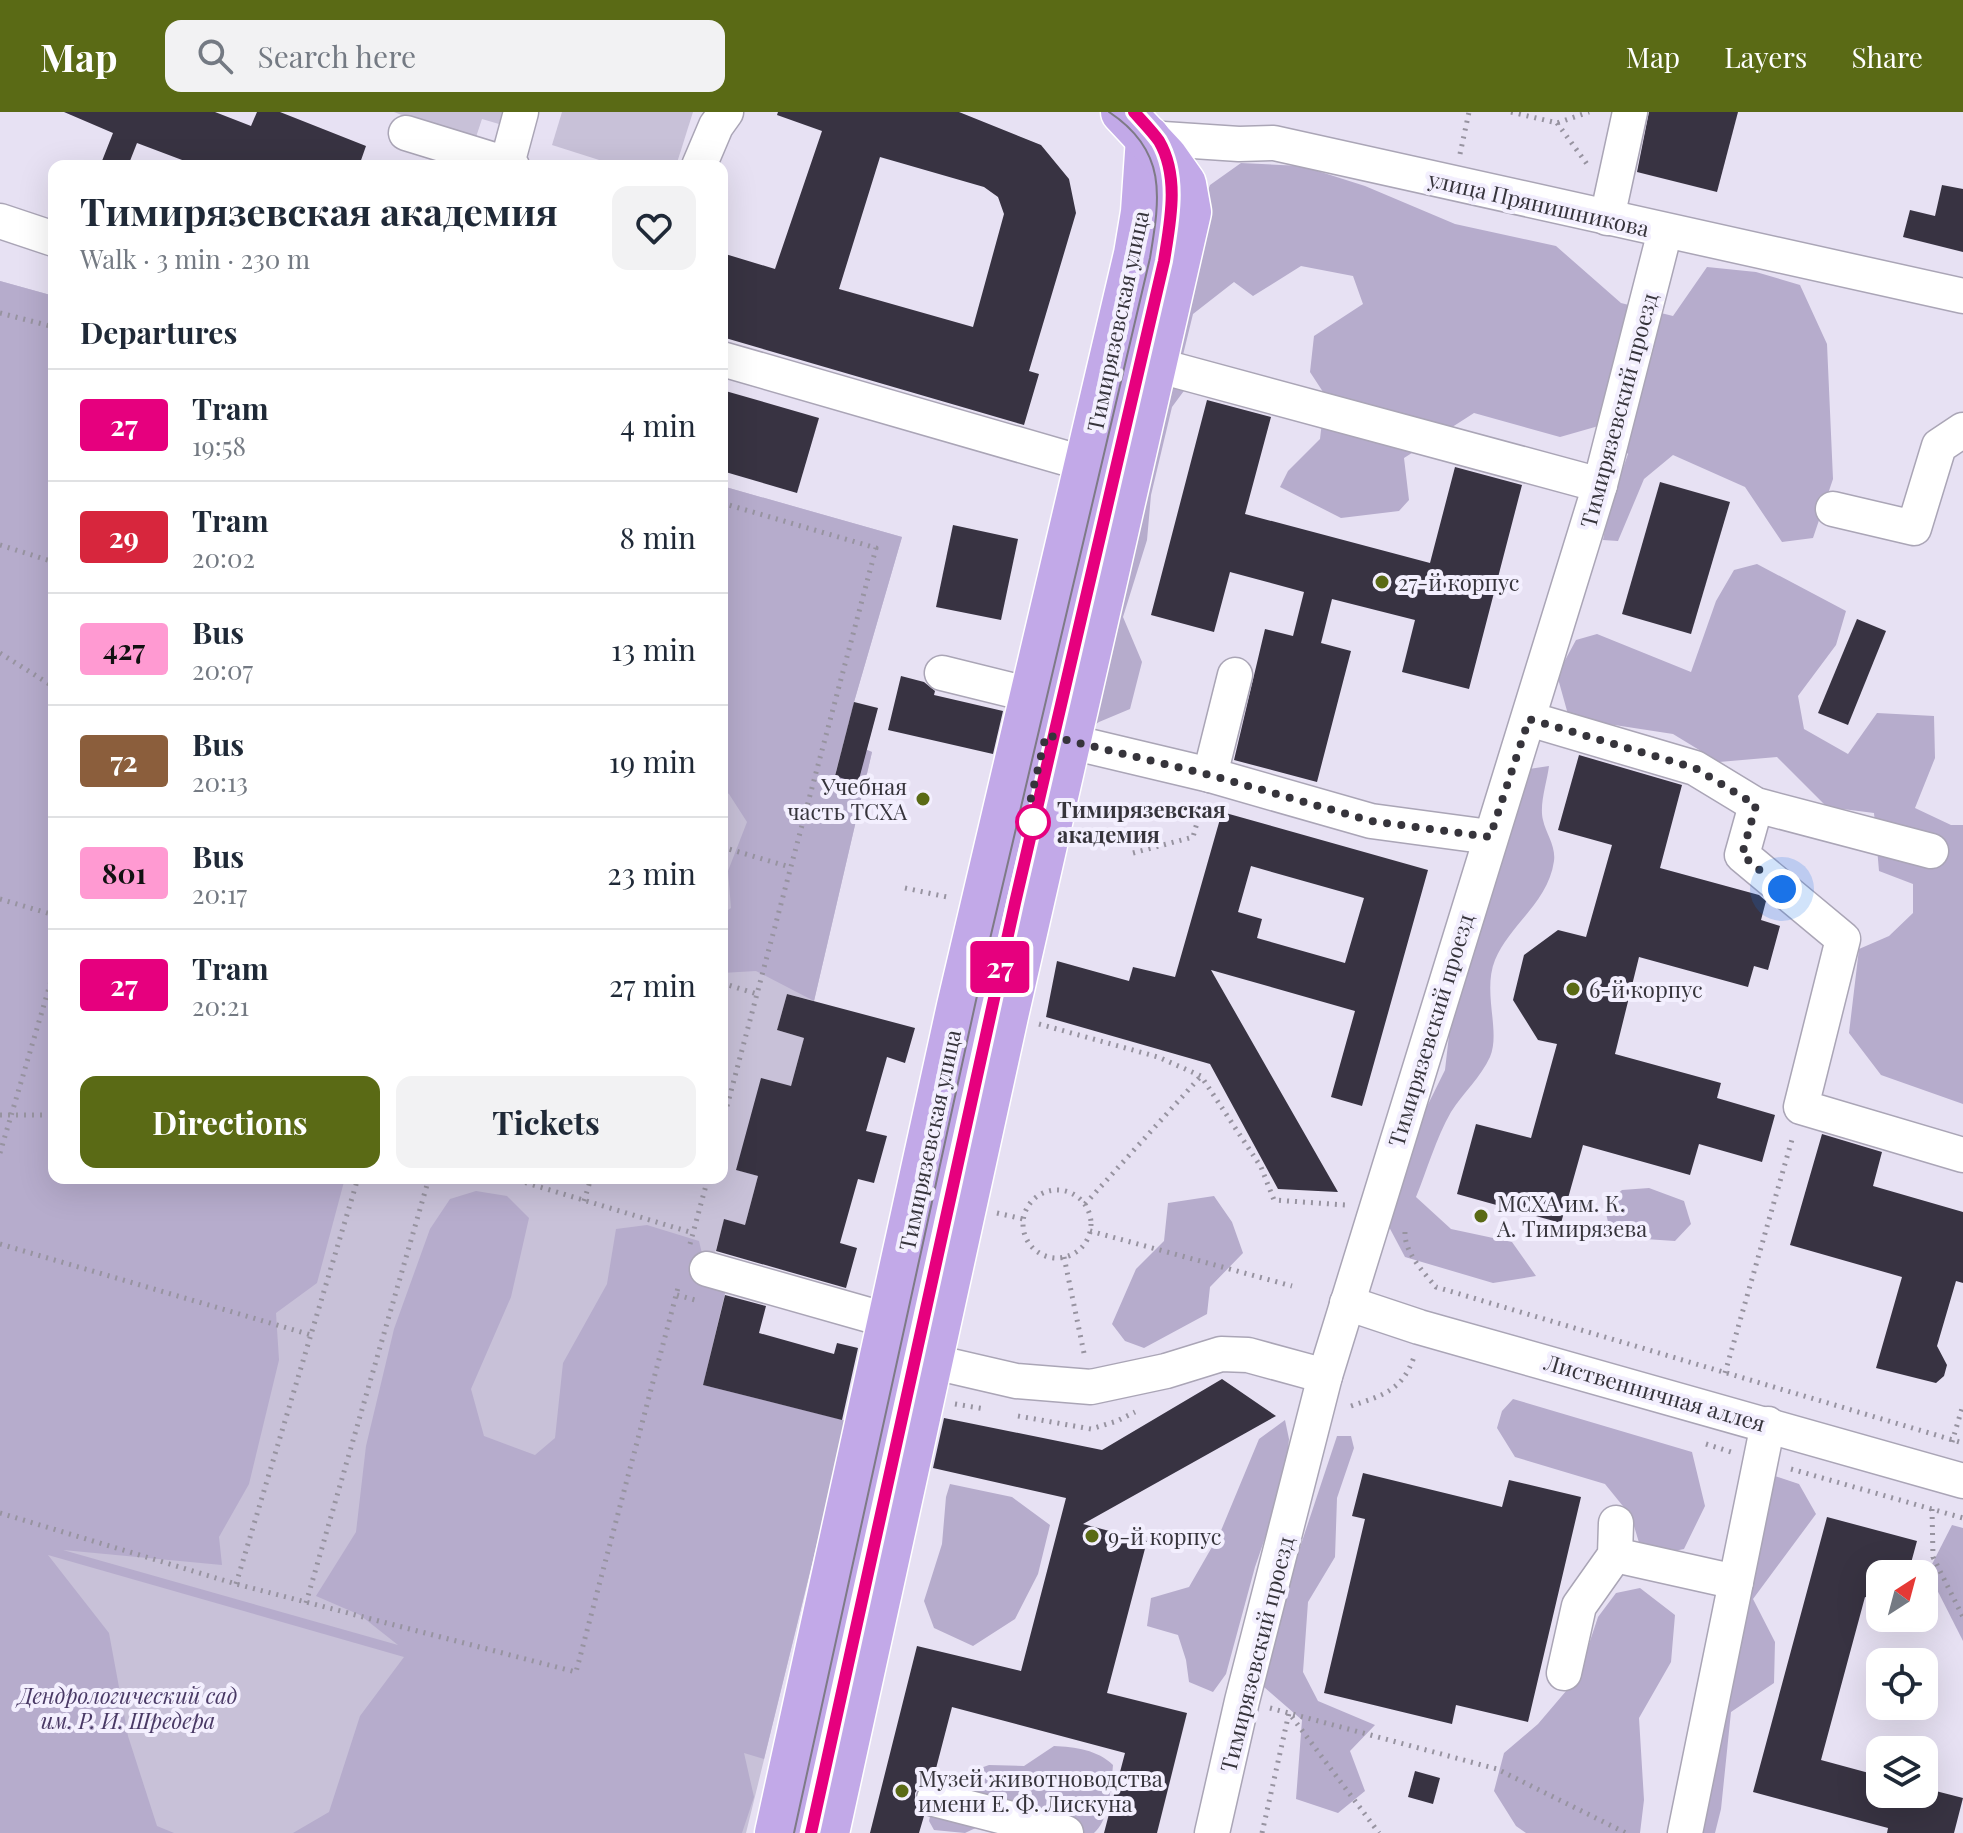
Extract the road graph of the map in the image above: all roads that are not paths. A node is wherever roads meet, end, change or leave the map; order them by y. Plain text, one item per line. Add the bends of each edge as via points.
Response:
1 (521, 112) edge
2 (726, 112) edge
3 (1630, 112) edge
4 (1135, 125) edge
5 (1278, 127) edge
6 (406, 133) dead end
7 (486, 160) edge
8 (497, 160) edge
9 (702, 160) edge
10 (1607, 218) junction
11 (0, 221) edge
12 (1665, 231) junction
13 (48, 237) edge
14 (1963, 296) edge
15 (728, 361) edge
16 (1156, 365) junction
17 (1963, 430) edge
18 (1086, 464) junction
19 (1600, 485) junction
20 (1833, 509) dead end
21 (942, 673) dead end
22 (1235, 675) dead end
23 (1529, 719) junction
24 (1042, 725) junction
25 (1210, 775) junction
26 (1756, 805) junction
27 (1490, 837) junction
28 (1931, 851) dead end
29 (1963, 1155) edge
30 (692, 1266) road end
31 (1347, 1303) junction
32 (903, 1347) junction
33 (1325, 1376) junction
34 (1768, 1424) junction
35 (1963, 1481) edge
36 (1736, 1582) junction
37 (1564, 1673) dead end
38 (934, 1799) dead end
39 (777, 1833) edge
40 (802, 1833) edge
41 (827, 1833) edge
42 (1066, 1833) edge
43 (1212, 1833) edge
44 (1685, 1833) edge

1 - 8 street
2 - 9 street
3 - 10 street
4 - 5 street, улица Прянишникова via 1239,144
4 - 16 main road, Тимирязевская улица via 1184,184 1189,212
4 - 18 main road, Тимирязевская улица via 1143,212
4 - 24 street via 1161,166 1166,206
5 - 10 street, улица Прянишникова
6 - 7 street
10 - 12 street, улица Прянишникова
11 - 13 street
12 - 14 street, улица Прянишникова
12 - 19 street, Тимирязевский проезд
15 - 18 street
16 - 19 street
16 - 24 main road, Тимирязевская улица
17 - 20 street via 1939,446 1914,528
18 - 24 main road, Тимирязевская улица
19 - 23 street, Тимирязевский проезд
21 - 24 street
22 - 25 street
23 - 26 street via 1695,768
23 - 27 street, Тимирязевский проезд
24 - 25 street
24 - 32 main road, Тимирязевская улица
24 - 32 main road, Тимирязевская улица
25 - 27 street via 1371,821
26 - 28 street
26 - 29 street via 1742,855 1843,939 1801,1107
27 - 31 street, Тимирязевский проезд
30 - 32 street
31 - 33 street, Тимирязевский проезд
31 - 34 street, Лиственничная аллея
32 - 33 street via 1016,1381 1091,1387 1221,1354 1248,1355
32 - 39 main road, Тимирязевская улица
32 - 40 street
32 - 41 main road, Тимирязевская улица
33 - 43 street, Тимирязевский проезд
34 - 35 street, Лиственничная аллея
34 - 36 street
36 - 37 street via 1616,1539 1579,1606
36 - 44 street
38 - 42 street

